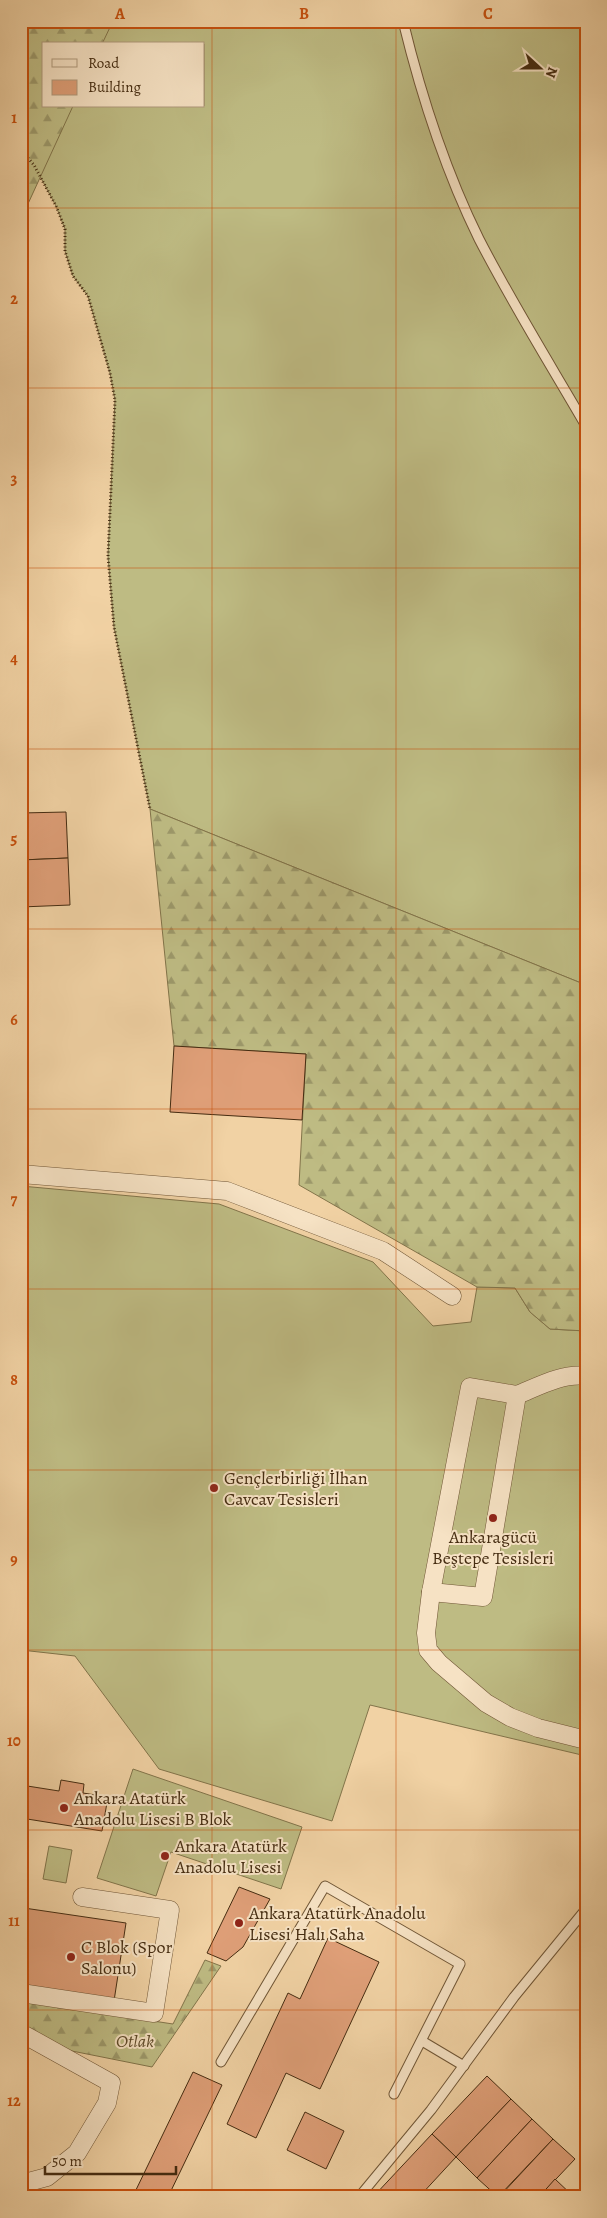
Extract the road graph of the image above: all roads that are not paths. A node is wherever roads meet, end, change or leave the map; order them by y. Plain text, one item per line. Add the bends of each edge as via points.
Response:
1 (403, 21) edge
2 (586, 426) edge
3 (21, 1174) edge
4 (452, 1296) dead end
5 (586, 1376) edge
6 (517, 1395) junction
7 (432, 1592) junction
8 (586, 1740) edge
9 (82, 1897) dead end
10 (586, 1909) edge
11 (21, 1994) edge
12 (21, 2033) edge
13 (422, 2041) junction
14 (221, 2062) dead end
15 (464, 2066) junction
16 (394, 2094) dead end
17 (21, 2184) edge
18 (358, 2197) edge

1 - 2 lane via 420,88 479,238
3 - 4 street via 227,1191 383,1251
5 - 6 street via 549,1381
6 - 7 street via 482,1597
6 - 7 street via 470,1387
7 - 8 street via 426,1633 428,1650 439,1663 486,1702 510,1717
9 - 11 street via 170,1910 154,2013
10 - 15 lane via 514,1997
12 - 17 street via 111,2083 107,2104 77,2153 47,2178
13 - 14 lane via 460,1964 326,1886
13 - 15 lane
13 - 16 lane
15 - 18 lane

